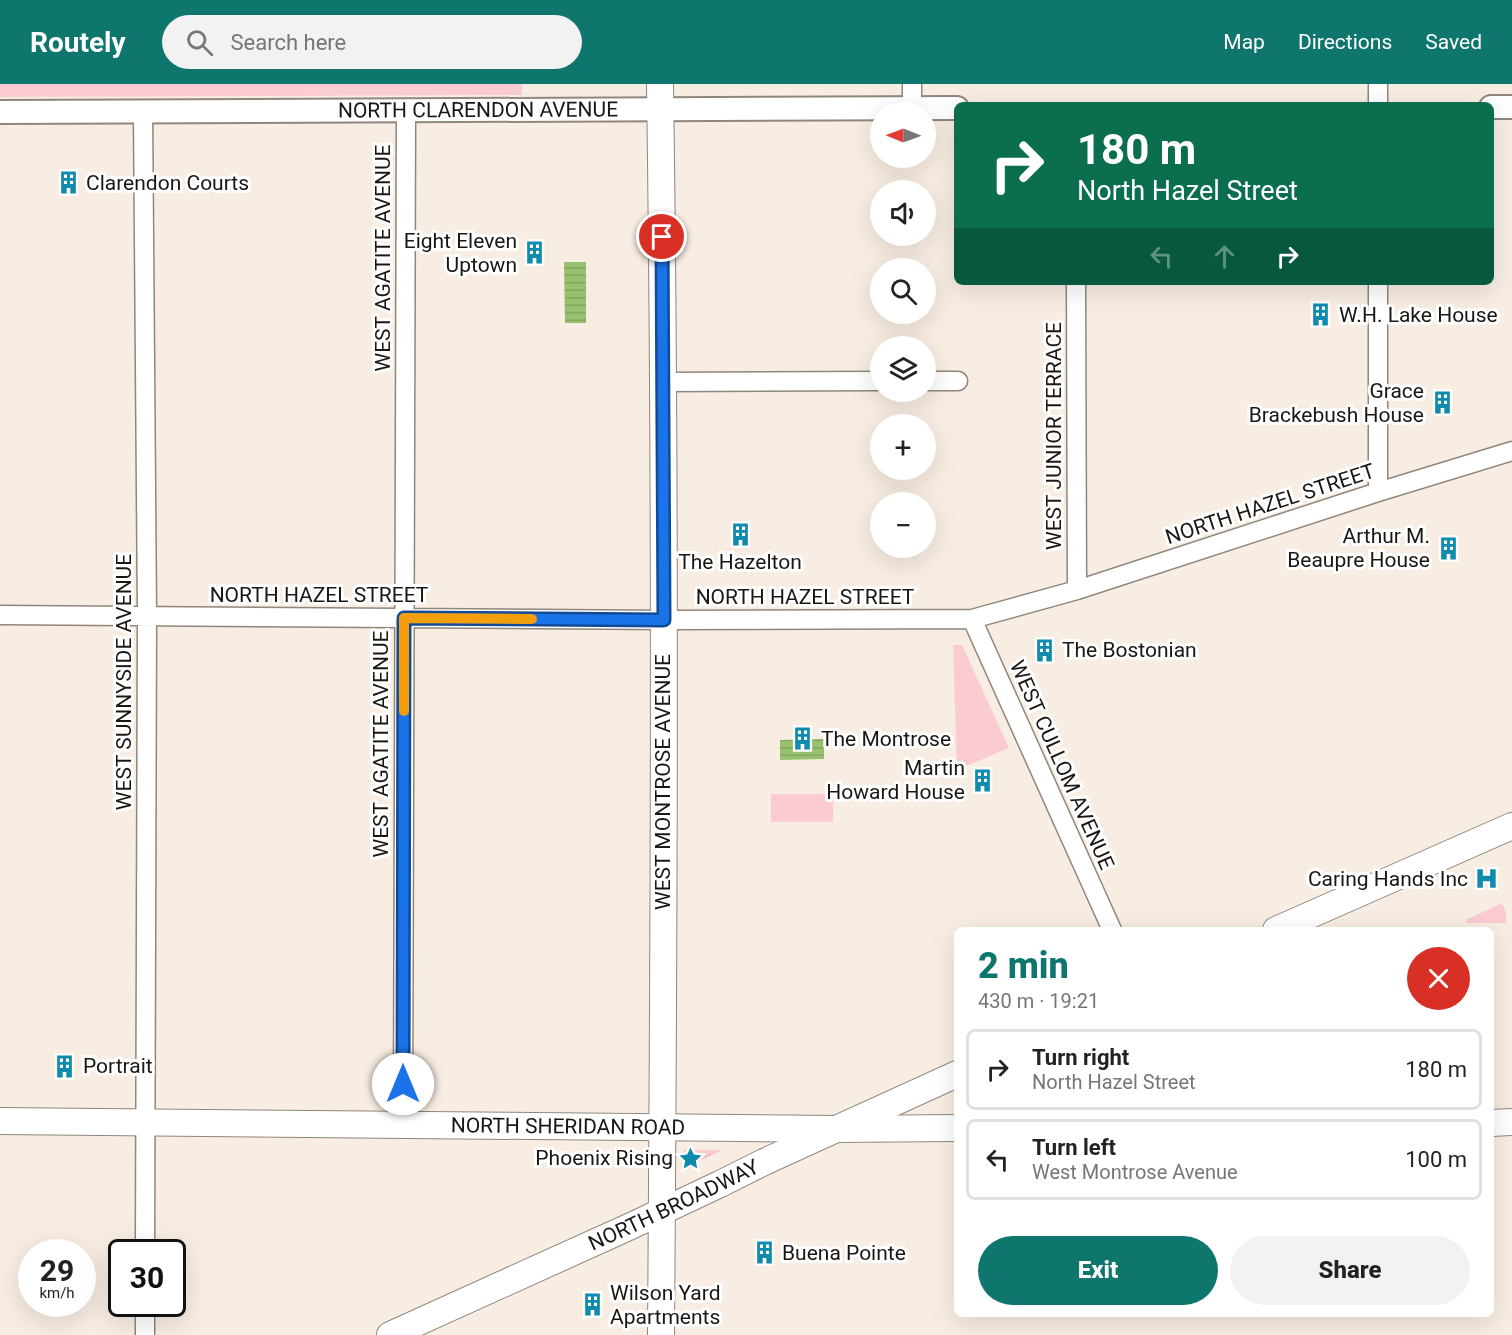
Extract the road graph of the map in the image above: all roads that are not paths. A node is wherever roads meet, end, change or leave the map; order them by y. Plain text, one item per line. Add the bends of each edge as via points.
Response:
1 (660, 84) edge
2 (912, 84) edge
3 (1378, 84) edge
4 (912, 102) edge
5 (1378, 102) edge
6 (1494, 107) edge
7 (1512, 107) edge
8 (870, 108) edge
9 (936, 108) edge
10 (954, 108) edge
11 (661, 110) junction
12 (143, 111) junction
13 (406, 111) junction
14 (0, 112) edge
15 (1076, 285) edge
16 (1378, 285) edge
17 (870, 381) edge
18 (936, 381) edge
19 (958, 381) dead end
20 (664, 382) junction
21 (1512, 451) edge
22 (1378, 492) junction
23 (1077, 590) junction
24 (0, 615) edge
25 (147, 616) junction
26 (404, 618) junction
27 (972, 619) junction
28 (664, 620) junction
29 (1512, 826) edge
30 (1111, 927) edge
31 (1283, 927) edge
32 (954, 1075) edge
33 (0, 1121) edge
34 (1512, 1122) edge
35 (146, 1123) junction
36 (1494, 1123) edge
37 (403, 1125) junction
38 (662, 1127) junction
39 (954, 1128) edge
40 (837, 1129) junction
41 (662, 1211) junction
42 (145, 1239) edge
43 (145, 1317) edge
44 (145, 1335) edge
45 (390, 1335) edge
46 (661, 1335) edge

1 - 11 main road, WEST MONTROSE AVENUE
2 - 4 street
3 - 5 street
6 - 7 street
8 - 11 street, NORTH CLARENDON AVENUE
9 - 10 street, NORTH CLARENDON AVENUE
11 - 13 street, NORTH CLARENDON AVENUE
11 - 20 main road, WEST MONTROSE AVENUE
12 - 13 street, NORTH CLARENDON AVENUE
12 - 14 street, NORTH CLARENDON AVENUE
12 - 25 street, WEST SUNNYSIDE AVENUE
13 - 26 street, WEST AGATITE AVENUE
15 - 23 street, WEST JUNIOR TERRACE
16 - 22 street
17 - 20 street
18 - 19 street
20 - 28 main road, WEST MONTROSE AVENUE
21 - 22 street, NORTH HAZEL STREET
22 - 23 street, NORTH HAZEL STREET
23 - 27 street, NORTH HAZEL STREET
24 - 25 street, NORTH HAZEL STREET
25 - 26 street, NORTH HAZEL STREET
25 - 35 street, WEST SUNNYSIDE AVENUE
26 - 28 street, NORTH HAZEL STREET
26 - 37 street, WEST AGATITE AVENUE
27 - 28 street, NORTH HAZEL STREET
27 - 30 street, WEST CULLOM AVENUE
28 - 38 main road, WEST MONTROSE AVENUE
29 - 31 main road
32 - 40 main road, NORTH BROADWAY
33 - 35 main road, NORTH SHERIDAN ROAD
34 - 36 main road
35 - 37 main road, NORTH SHERIDAN ROAD
35 - 42 street, WEST SUNNYSIDE AVENUE
37 - 38 main road, NORTH SHERIDAN ROAD
38 - 40 main road, NORTH SHERIDAN ROAD
38 - 41 main road, WEST MONTROSE AVENUE
39 - 40 main road, NORTH SHERIDAN ROAD
40 - 41 main road, NORTH BROADWAY
41 - 45 main road, NORTH BROADWAY
41 - 46 main road, WEST MONTROSE AVENUE
43 - 44 street

